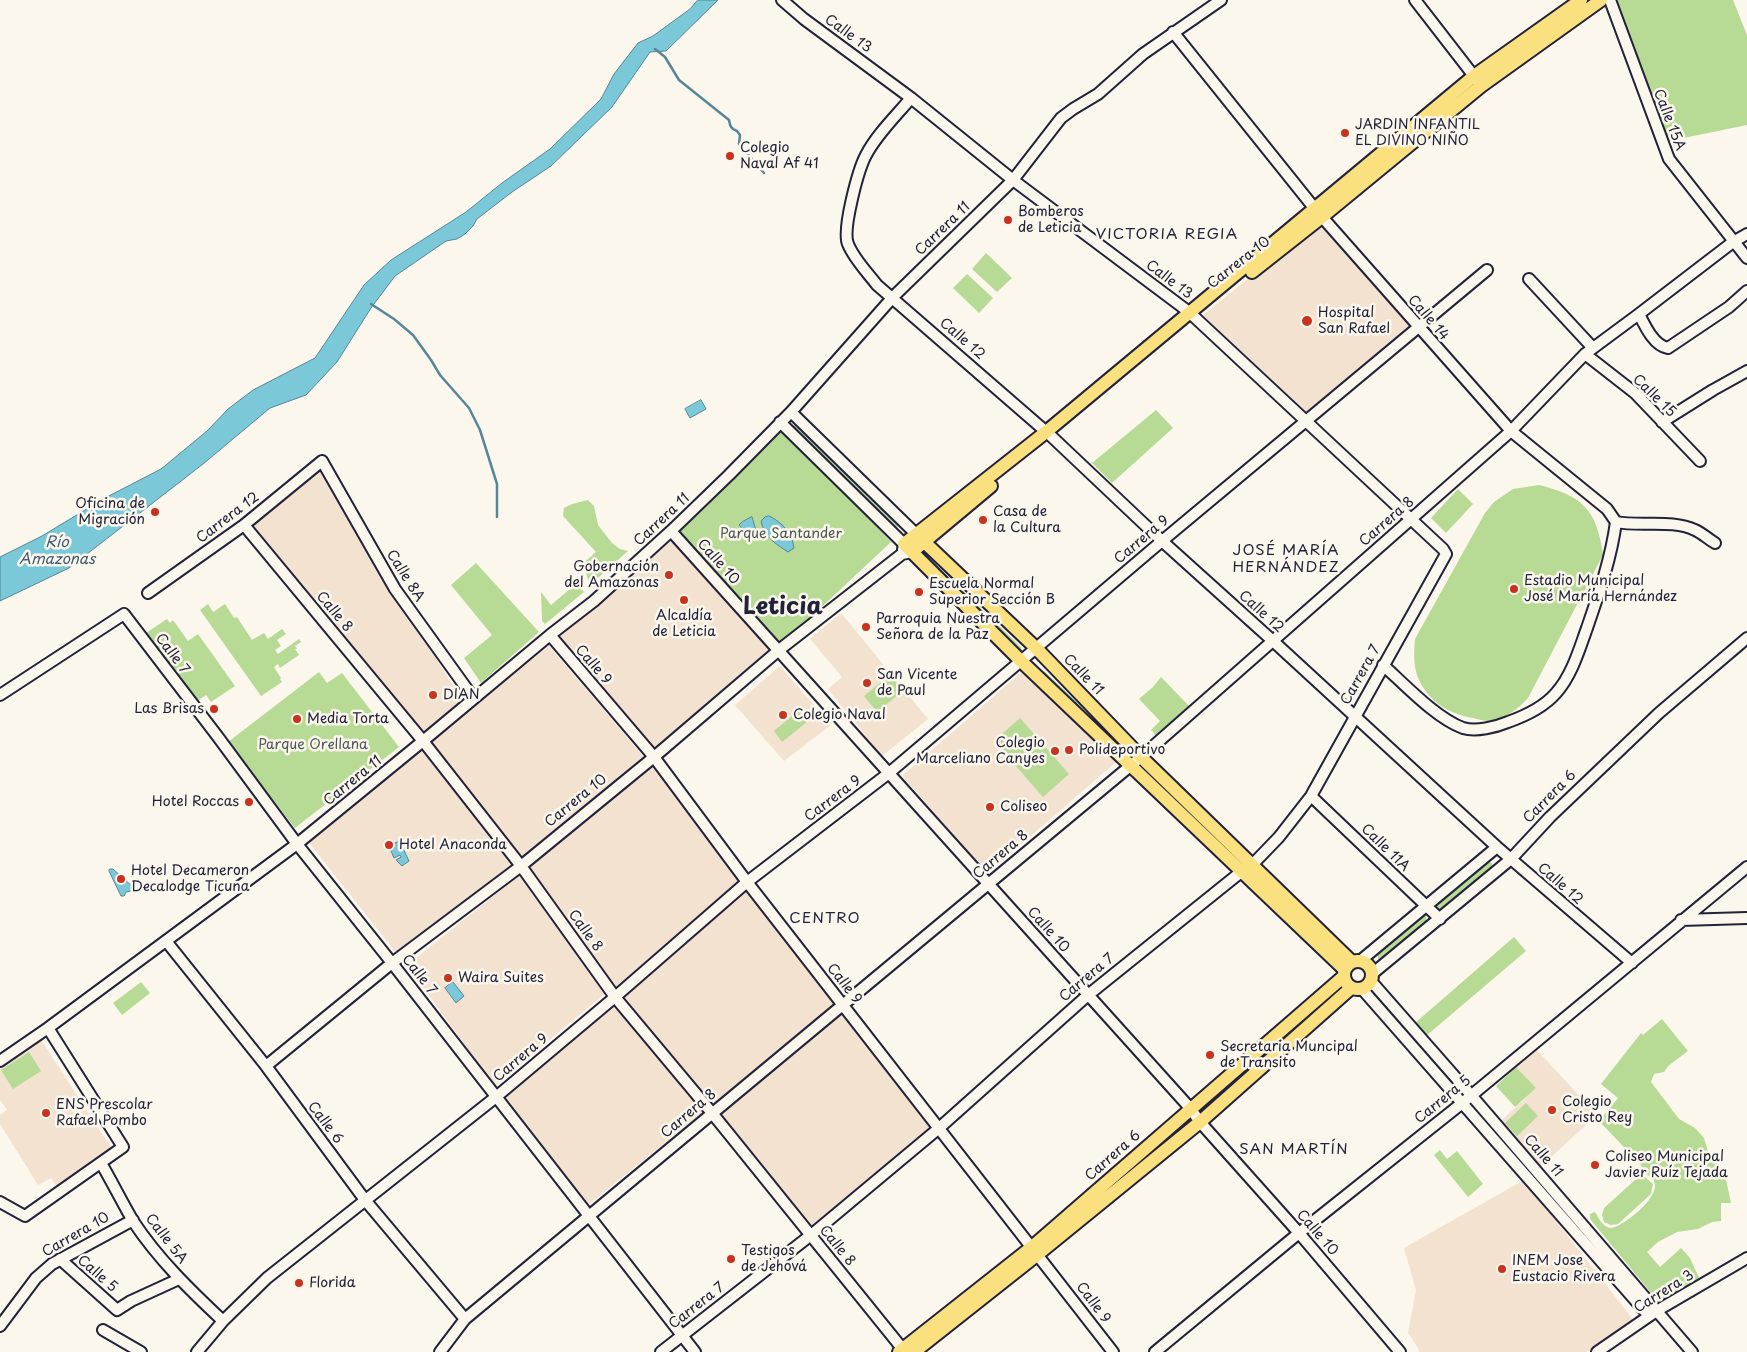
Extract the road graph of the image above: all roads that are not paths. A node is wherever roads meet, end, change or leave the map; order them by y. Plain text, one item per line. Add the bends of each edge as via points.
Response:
1 (1221, 0) edge
2 (1415, 0) edge
3 (1580, 0) edge
4 (1601, 0) edge
5 (1610, 0) edge
6 (787, 1) edge
7 (1173, 32) junction
8 (1477, 81) junction
9 (911, 98) junction
10 (1013, 180) junction
11 (1319, 212) junction
12 (1747, 234) edge
13 (1733, 242) junction
14 (1747, 258) edge
15 (1487, 270) dead end
16 (1529, 279) dead end
17 (1747, 291) edge
18 (893, 297) junction
19 (1639, 314) junction
20 (1192, 315) junction
21 (1418, 328) junction
22 (1589, 351) junction
23 (1747, 371) edge
24 (791, 412) junction
25 (780, 422) junction
26 (1305, 422) junction
27 (1662, 422) junction
28 (1511, 431) junction
29 (1048, 434) junction
30 (322, 461) joint
31 (1700, 461) dead end
32 (1411, 519) junction
33 (1616, 522) junction
34 (244, 524) junction
35 (671, 531) junction
36 (920, 538) junction
37 (1162, 541) junction
38 (1715, 543) dead end
39 (906, 550) junction
40 (1446, 554) joint
41 (148, 594) dead end
42 (550, 636) junction
43 (1747, 638) edge
44 (1273, 640) junction
45 (1036, 648) junction
46 (779, 650) junction
47 (1021, 661) junction
48 (1383, 664) junction
49 (0, 695) edge
50 (472, 700) junction
51 (1355, 716) junction
52 (423, 742) junction
53 (654, 757) junction
54 (1141, 757) junction
55 (1130, 765) junction
56 (889, 774) junction
57 (1311, 796) junction
58 (297, 844) junction
59 (1497, 847) junction
60 (1510, 859) junction
61 (1253, 864) junction
62 (521, 866) junction
63 (1747, 867) edge
64 (1241, 872) junction
65 (747, 882) junction
66 (988, 883) junction
67 (1425, 906) junction
68 (1747, 918) edge
69 (1440, 919) junction
70 (1681, 920) junction
71 (166, 941) junction
72 (392, 963) junction
73 (1632, 963) junction
74 (1350, 967) junction
75 (1364, 983) junction
76 (1088, 995) junction
77 (615, 997) junction
78 (842, 1004) junction
79 (48, 1028) junction
80 (0, 1061) edge
81 (266, 1066) junction
82 (1471, 1095) junction
83 (496, 1097) junction
84 (1462, 1104) junction
85 (1190, 1108) junction
86 (712, 1113) junction
87 (1200, 1122) junction
88 (938, 1129) junction
89 (102, 1163) junction
90 (1540, 1176) junction
91 (1532, 1184) junction
92 (365, 1200) junction
93 (0, 1202) edge
94 (589, 1216) junction
95 (133, 1220) junction
96 (1299, 1233) junction
97 (811, 1235) junction
98 (1035, 1251) junction
99 (1747, 1258) edge
100 (60, 1259) junction
101 (179, 1279) junction
102 (1653, 1313) junction
103 (465, 1318) junction
104 (224, 1320) junction
105 (0, 1326) edge
106 (102, 1330) dead end
107 (682, 1336) junction
108 (905, 1351) edge
109 (141, 1352) edge
110 (198, 1352) edge
111 (440, 1352) edge
112 (661, 1352) edge
113 (695, 1352) edge
114 (1113, 1352) edge
115 (1155, 1352) edge
116 (1400, 1352) edge
117 (1597, 1352) edge
118 (1692, 1352) edge

1 - 7 street, Carrera 11
2 - 8 street
3 - 8 main road, Carrera 10
4 - 8 main road, Carrera 10
5 - 13 street, Calle 15A via 1669,159
6 - 9 street, Calle 13 via 804,19
7 - 10 street, Carrera 11 via 1098,94 1061,118
7 - 11 street, Calle 14
8 - 11 main road, Carrera 10
9 - 10 street, Calle 13
9 - 18 street, Calle 12 via 865,156 846,228 848,243 855,256 877,285
10 - 18 street, Carrera 11
10 - 20 street, Calle 13
11 - 20 main road, Carrera 10
11 - 21 street, Calle 14
12 - 13 street, Carrera 8
13 - 14 street, Calle 15A
13 - 19 street, Carrera 8
15 - 21 street, Carrera 9
16 - 22 street, Calle 15
17 - 19 street via 1668,348 1657,342
18 - 24 street, Carrera 11
18 - 29 street, Calle 12
19 - 22 street, Carrera 8
20 - 26 street, Calle 13
20 - 29 main road, Carrera 10
21 - 26 street, Carrera 9
21 - 28 street, Calle 14
22 - 27 street, Calle 15
22 - 28 street, Carrera 8
23 - 27 street
24 - 25 street, Carrera 11
24 - 36 street, Calle 11
25 - 35 street, Carrera 11
25 - 39 street
26 - 32 street, Calle 13
26 - 37 street, Carrera 9
27 - 31 street, Calle 15
28 - 32 street, Carrera 8
28 - 33 street, Calle 14 via 1607,509
29 - 36 main road, Carrera 10
29 - 37 street, Calle 12
30 - 34 street, Carrera 12
30 - 50 street, Calle 8A via 395,588
32 - 40 street, Calle 13
32 - 44 street, Carrera 8
33 - 38 street via 1670,524 1694,530
33 - 48 street via 1606,571 1570,672 1555,695 1529,714 1502,724 1466,729 1446,721
34 - 41 street, Carrera 12
34 - 52 street, Calle 8
35 - 42 street, Carrera 11
35 - 46 street, Calle 10
36 - 39 main road, Carrera 10
36 - 45 main road, Calle 11
37 - 44 street, Calle 12
37 - 45 street, Carrera 9
39 - 46 street, Carrera 10
39 - 47 main road
40 - 48 street, Carrera 7
42 - 50 street, Carrera 11
42 - 53 street, Calle 9
43 - 60 street, Carrera 6 via 1659,713
44 - 51 street, Calle 12
44 - 54 street, Carrera 8
45 - 47 street, Carrera 9
45 - 54 main road, Calle 11
46 - 53 street, Carrera 10
46 - 56 street, Calle 10
47 - 55 main road
47 - 56 street, Carrera 9
48 - 51 street, Carrera 7
49 - 58 street, Calle 7 via 124,614
50 - 52 street, Carrera 11
51 - 57 street, Carrera 7
51 - 59 street, Calle 12
52 - 58 street, Carrera 11
52 - 62 street, Calle 8
53 - 62 street, Carrera 10
53 - 65 street, Calle 9
54 - 55 street, Carrera 8
54 - 61 main road, Calle 11
55 - 64 main road
55 - 66 street, Carrera 8
56 - 65 street, Carrera 9
56 - 66 street, Calle 10
57 - 61 street, Carrera 7
57 - 67 street, Calle 11A
58 - 71 street, Carrera 11
58 - 72 street, Calle 7
59 - 60 street, Calle 12
59 - 67 street, Carrera 6
60 - 69 street, Carrera 6
60 - 73 street, Calle 12
61 - 64 street, Carrera 7
61 - 74 main road, Calle 11
62 - 72 street, Carrera 10
62 - 77 street, Calle 8
63 - 70 street, Carrera 5
64 - 74 main road
64 - 76 street, Carrera 7
65 - 77 street, Carrera 9
65 - 78 street, Calle 9
66 - 76 street, Calle 10
66 - 78 street, Carrera 8
67 - 69 street, Calle 11A
67 - 74 street, Carrera 6
68 - 70 street
69 - 75 street, Carrera 6
70 - 73 street, Carrera 5
71 - 79 street, Carrera 11
71 - 81 street, Calle 6
72 - 81 street, Carrera 10
72 - 83 street, Calle 7
73 - 82 street, Carrera 5
74 - 75 main road via 1347,985
74 - 75 main road via 1366,964
74 - 85 main road, Carrera 6
75 - 82 street, Calle 11
75 - 84 street, Calle 11
75 - 87 main road, Carrera 6
76 - 85 street, Calle 10
76 - 88 street, Carrera 7
77 - 83 street, Carrera 9
77 - 86 street, Calle 8
78 - 86 street, Carrera 8
78 - 88 street, Calle 9
79 - 80 street, Carrera 11
79 - 89 street via 123,1147
81 - 92 street, Calle 6
82 - 84 street, Carrera 5
82 - 90 street, Calle 11
83 - 92 street, Carrera 9
83 - 94 street, Calle 7
84 - 91 street, Calle 11
84 - 96 street, Carrera 5
85 - 87 street, Calle 10
85 - 98 main road, Carrera 6
86 - 94 street, Carrera 8
86 - 97 street, Calle 8
87 - 96 street, Calle 10
87 - 98 main road, Carrera 6
88 - 97 street, Carrera 7
88 - 98 street, Calle 9
89 - 93 street via 25,1216
89 - 95 street, Calle 5A
90 - 91 street
90 - 102 street, Calle 11
91 - 102 street, Calle 11
92 - 103 street, Calle 6
92 - 104 street, Carrera 9 via 267,1278
94 - 103 street, Carrera 8
94 - 107 street, Calle 7
95 - 100 street, Carrera 10
95 - 101 street, Calle 5A
96 - 115 street, Carrera 5
96 - 116 street, Calle 10
97 - 107 street, Carrera 7
97 - 108 street, Calle 8
98 - 108 main road, Carrera 6
98 - 114 street, Calle 9
99 - 102 street, Carrera 3
100 - 101 street, Calle 5 via 117,1310
100 - 105 street, Carrera 10 via 36,1278
101 - 104 street, Calle 5A
102 - 117 street, Carrera 3
102 - 118 street, Calle 11
103 - 111 street, Carrera 8
104 - 110 street, Carrera 9
106 - 109 street
107 - 112 street, Carrera 7
107 - 113 street, Calle 7

